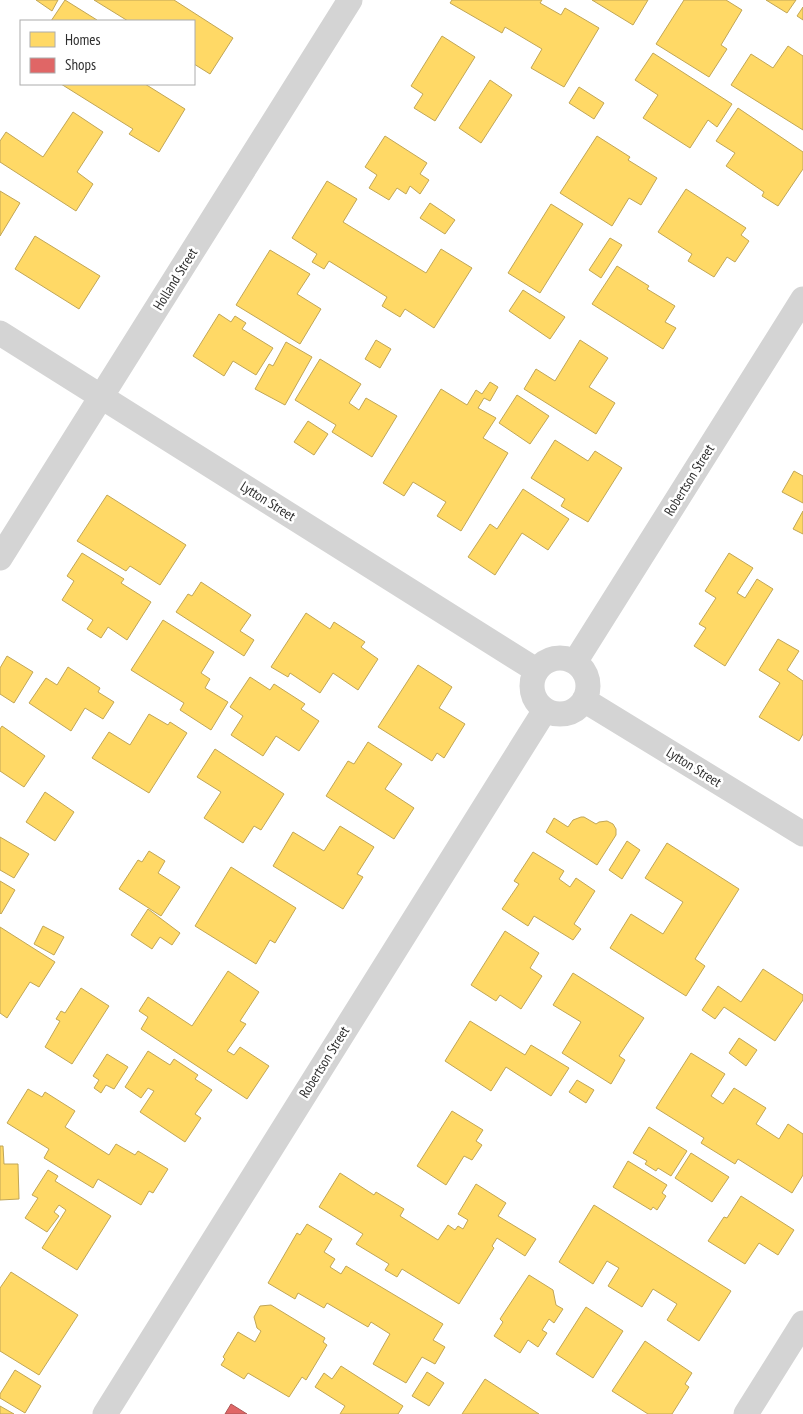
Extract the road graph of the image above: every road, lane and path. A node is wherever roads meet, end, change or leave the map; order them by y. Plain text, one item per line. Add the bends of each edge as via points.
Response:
1 (350, 0) edge
2 (803, 299) edge
3 (0, 333) edge
4 (102, 396) junction
5 (0, 558) edge
6 (575, 662) junction
7 (536, 670) junction
8 (584, 700) junction
9 (545, 710) junction
10 (803, 834) edge
11 (803, 1323) edge
12 (105, 1414) edge
13 (746, 1414) edge

1 - 4 street, Holland Street
2 - 6 street, Robertson Street
3 - 4 street, Lytton Street
4 - 5 street, Holland Street
4 - 7 street, Lytton Street
6 - 7 street via 558,657 549,659
6 - 8 street via 582,667 588,684
7 - 9 street via 531,688 533,696
8 - 9 street via 578,707 562,714
8 - 10 street, Lytton Street
9 - 12 street, Robertson Street
11 - 13 street

